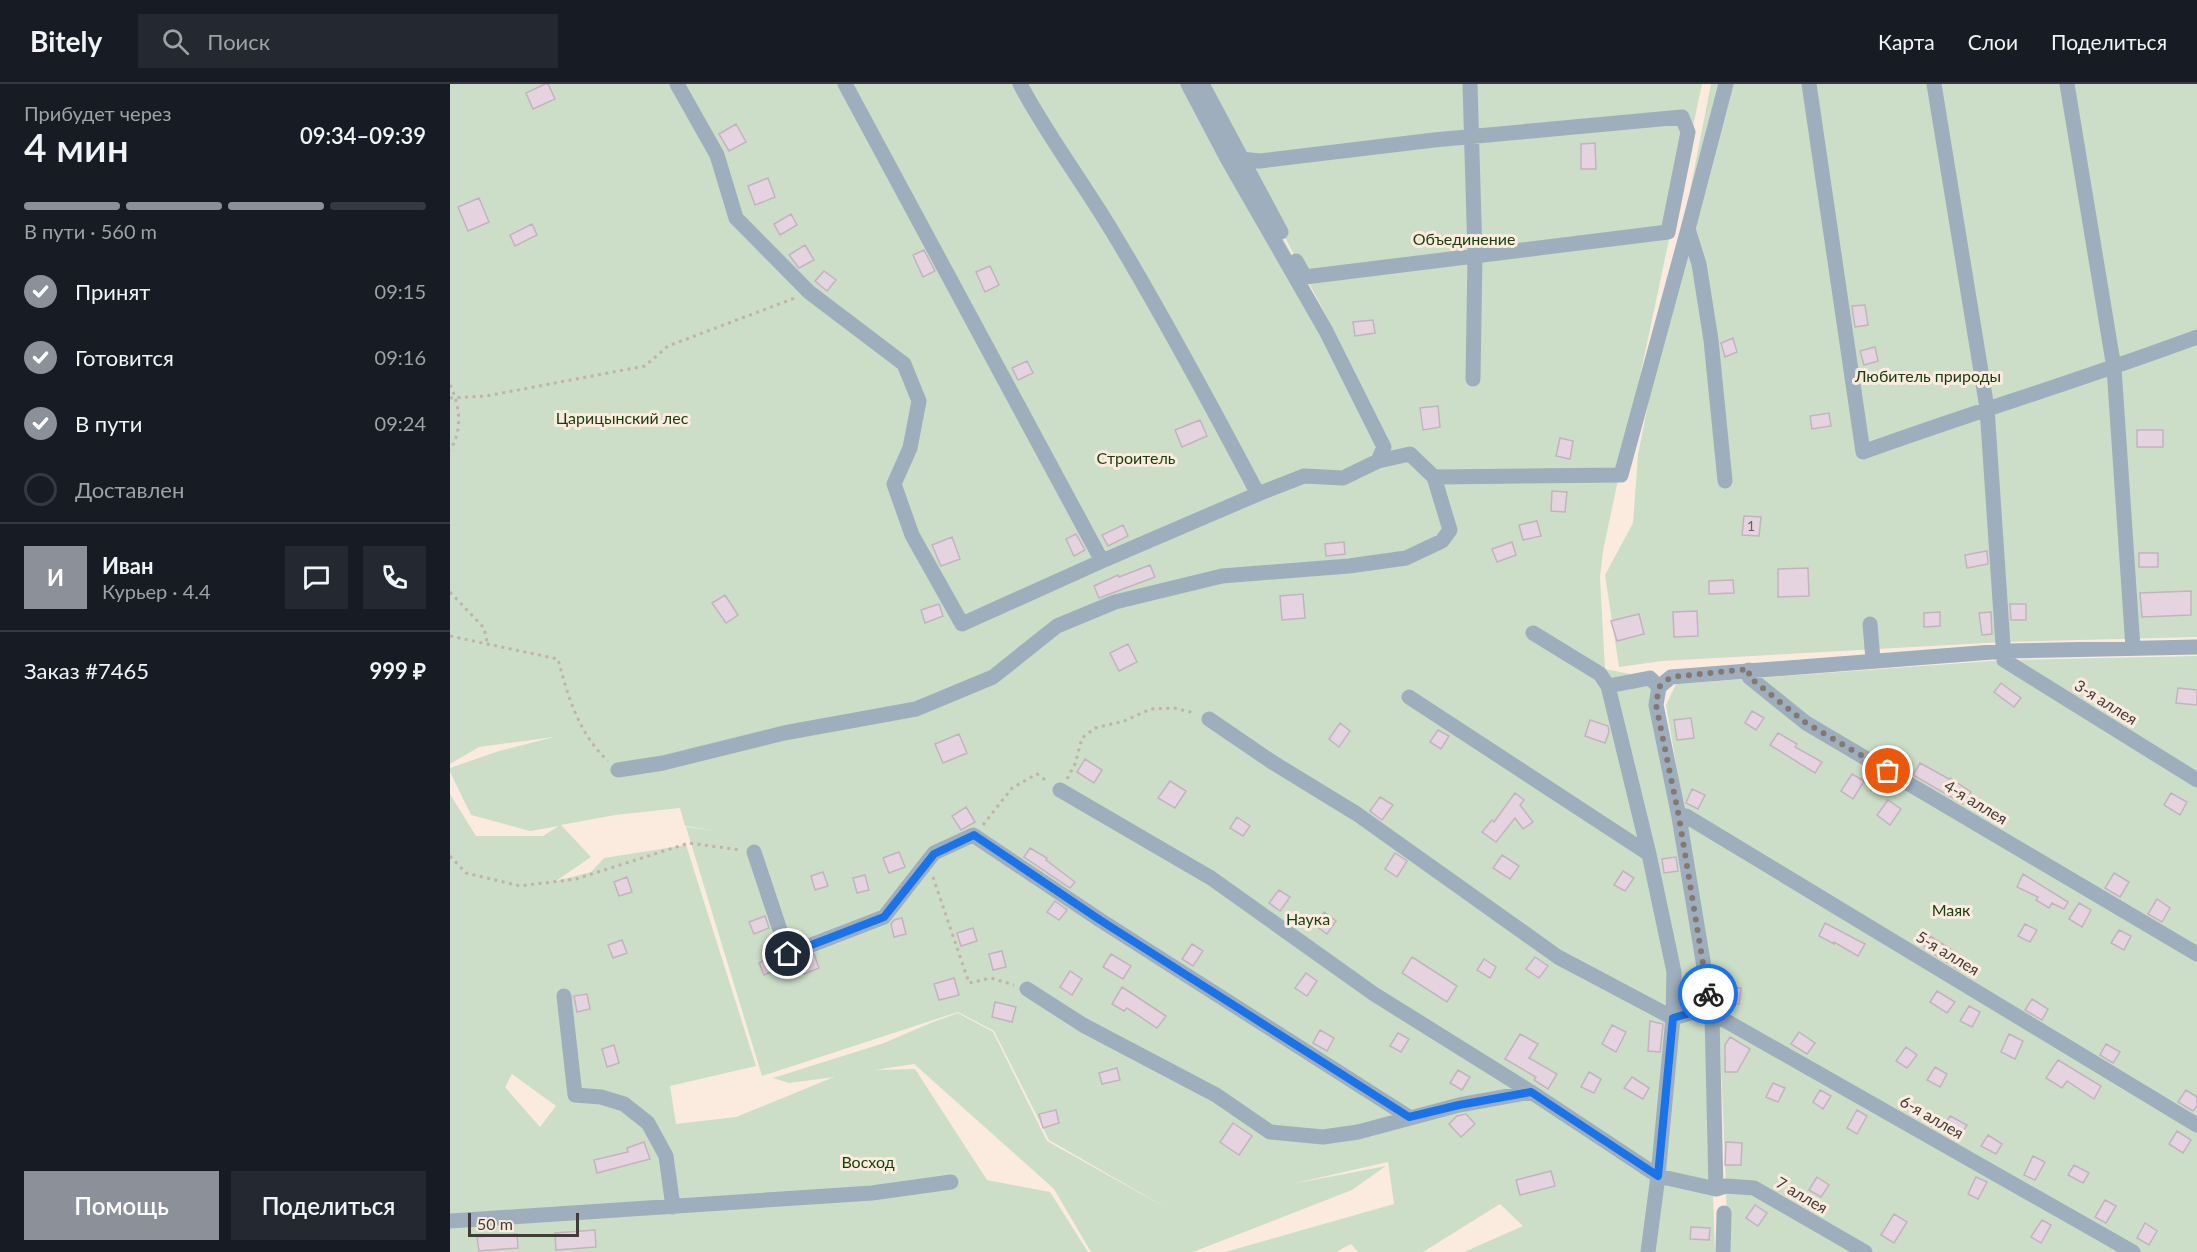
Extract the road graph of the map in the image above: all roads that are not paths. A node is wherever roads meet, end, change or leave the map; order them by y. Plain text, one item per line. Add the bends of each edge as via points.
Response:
1 (677, 84) edge
2 (845, 84) edge
3 (1020, 84) edge
4 (1188, 84) edge
5 (1202, 84) edge
6 (1470, 84) edge
7 (1726, 84) edge
8 (1809, 84) edge
9 (1934, 84) edge
10 (2067, 84) edge
11 (1473, 137) junction
12 (1241, 159) junction
13 (1688, 229) junction
14 (1475, 255) junction
15 (2197, 337) edge
16 (2114, 368) junction
17 (1473, 379) dead end
18 (1987, 408) junction
19 (1378, 461) junction
20 (1434, 477) junction
21 (1725, 481) dead end
22 (1258, 494) junction
23 (1102, 561) junction
24 (1870, 624) dead end
25 (1533, 633) dead end
26 (2197, 647) edge
27 (2133, 648) junction
28 (2005, 651) junction
29 (1873, 660) junction
30 (1749, 669) junction
31 (1608, 686) junction
32 (1659, 687) junction
33 (1409, 697) dead end
34 (1209, 719) road end
35 (618, 770) road end
36 (2197, 780) edge
37 (1060, 790) road end
38 (1679, 817) junction
39 (754, 852) road end
40 (1649, 854) junction
41 (2197, 954) edge
42 (1027, 989) road end
43 (564, 996) dead end
44 (1711, 1010) junction
45 (1673, 1018) junction
46 (1531, 1092) junction
47 (1409, 1117) junction
48 (2197, 1125) edge
49 (1658, 1176) junction
50 (951, 1182) dead end
51 (1716, 1189) junction
52 (673, 1207) junction
53 (1724, 1213) dead end
54 (450, 1221) edge
55 (1648, 1252) edge
56 (1723, 1252) edge
57 (1865, 1252) edge
58 (2133, 1252) edge

1 - 23 street via 717,155 736,218 809,292 904,364 919,401 910,448 894,484 912,535 962,624
2 - 23 street
3 - 22 street via 1196,375
4 - 19 street via 1326,331 1384,447
5 - 12 street
6 - 11 street
7 - 13 street
8 - 18 street via 1863,452
9 - 18 street
10 - 16 street
11 - 12 street via 1260,161
11 - 14 street
11 - 14 street via 1683,117 1688,132 1668,232
12 - 14 street via 1305,276
13 - 20 street via 1621,475
13 - 21 street via 1706,308
14 - 17 street
15 - 16 street
16 - 18 street
16 - 27 street
18 - 28 street
19 - 20 street via 1410,454
19 - 22 street via 1343,478 1304,477
20 - 35 street via 1450,530 1442,541 1406,558 1222,576 1114,602 1058,626 993,677 916,709
22 - 23 street
24 - 29 street
25 - 31 street via 1600,674
26 - 27 street
27 - 28 street
28 - 29 street
28 - 36 street, 3-я аллея via 2004,660
29 - 30 street
30 - 32 street via 1671,677
30 - 41 street, 4-я аллея via 1749,677 1806,723
31 - 32 street via 1650,678
31 - 40 street
32 - 38 street via 1656,705
33 - 40 street
34 - 45 street via 1357,814 1558,957
37 - 46 street via 1211,878 1374,994
38 - 44 street
38 - 48 street, 5-я аллея via 1686,816
39 - 47 street via 788,954 884,917 934,854 974,835
40 - 45 street via 1674,972
42 - 47 street via 1083,1025 1216,1095 1270,1132 1323,1137 1358,1132
43 - 52 street via 575,1095 624,1104 648,1123 666,1156
44 - 45 street
44 - 51 street
44 - 58 street, 6-я аллея
45 - 49 street
46 - 47 street
46 - 49 street
49 - 51 street, 7 аллея
49 - 55 street
50 - 52 street via 872,1193
51 - 57 street, 7 аллея via 1754,1188
52 - 54 street
53 - 56 street

